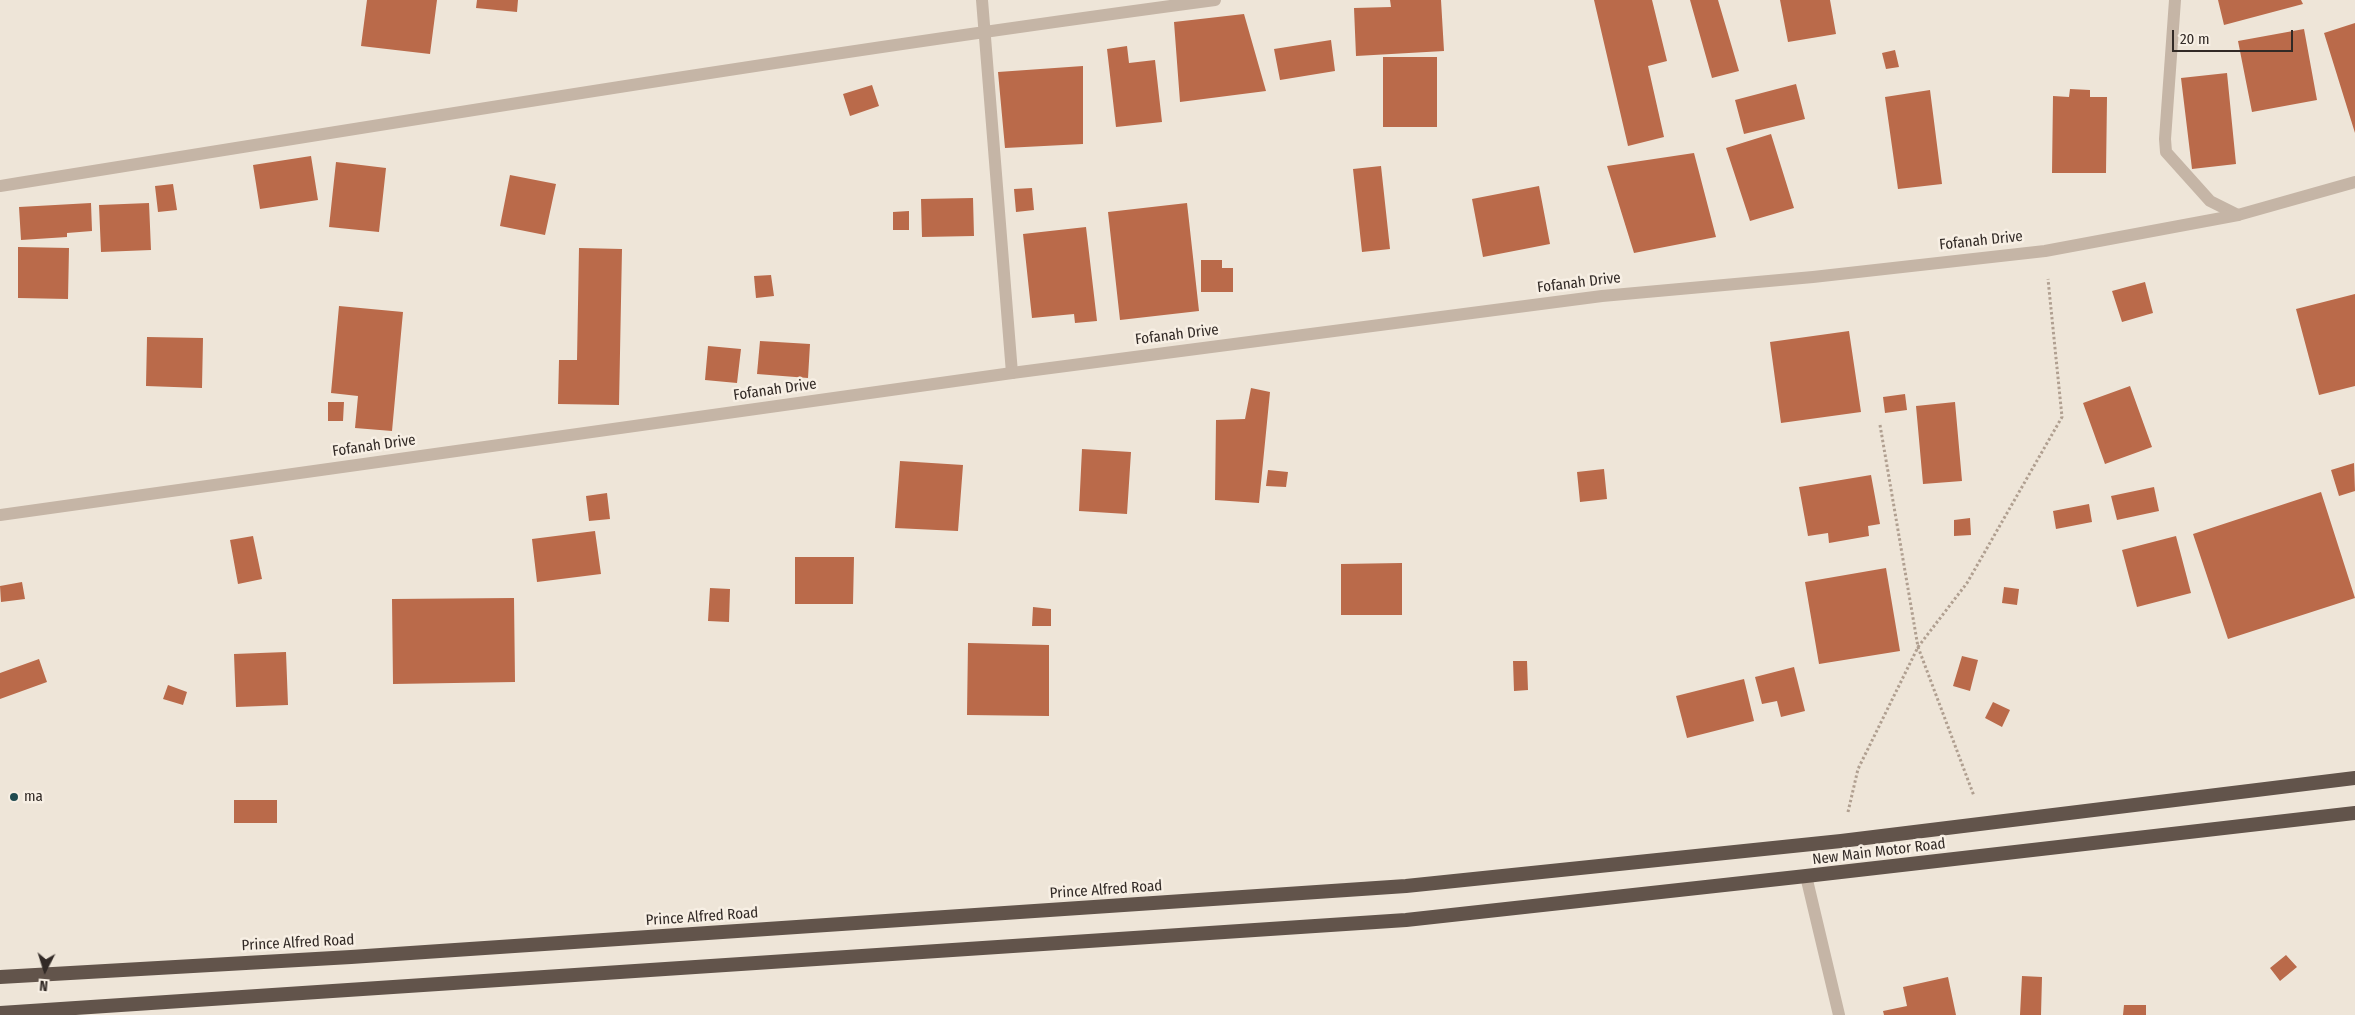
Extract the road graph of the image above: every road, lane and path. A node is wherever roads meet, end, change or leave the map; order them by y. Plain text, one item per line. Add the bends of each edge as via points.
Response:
1 (982, 0) edge
2 (1215, 0) edge
3 (2175, 0) edge
4 (985, 31) junction
5 (2355, 182) edge
6 (0, 186) edge
7 (2238, 215) junction
8 (2045, 251) junction
9 (1012, 373) junction
10 (1880, 425) dead end
11 (0, 515) edge
12 (1918, 647) junction
13 (2355, 778) edge
14 (2355, 813) edge
15 (1984, 823) junction
16 (1841, 841) junction
17 (1806, 876) junction
18 (1406, 886) joint
19 (0, 977) edge
20 (0, 1013) edge
21 (1839, 1015) edge

1 - 4 street
2 - 4 street
3 - 7 street via 2166,152 2210,201
4 - 6 street via 710,71
4 - 9 street
5 - 7 street, Fofanah Drive
7 - 8 street, Fofanah Drive
8 - 9 street, Fofanah Drive via 1602,296
8 - 12 path via 2062,417 1967,583
9 - 11 street, Fofanah Drive
10 - 12 path
12 - 15 path
12 - 16 path via 1858,769
13 - 15 highway, New Main Motor Road
14 - 17 highway, New Main Motor Road
15 - 16 highway, New Main Motor Road
16 - 18 highway, New Main Motor Road
17 - 20 highway, New Main Motor Road via 1406,920
17 - 21 street
18 - 19 highway, Prince Alfred Road

